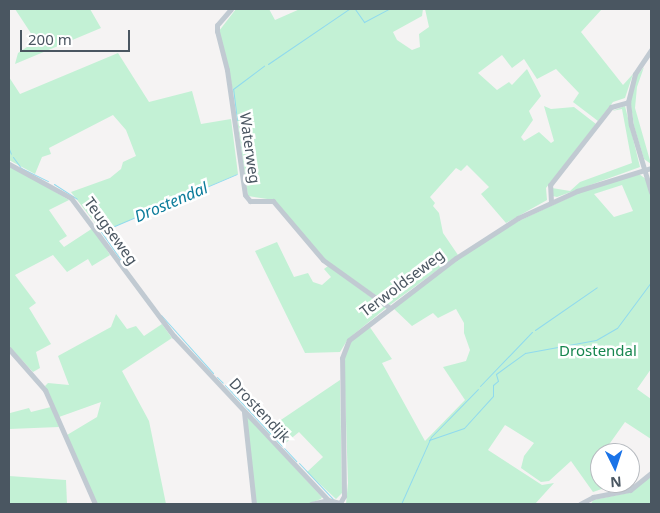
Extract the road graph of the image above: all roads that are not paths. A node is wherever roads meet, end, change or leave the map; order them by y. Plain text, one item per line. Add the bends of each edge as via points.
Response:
1 (232, 9) edge
2 (651, 50) edge
3 (628, 102) junction
4 (9, 164) edge
5 (651, 168) edge
6 (644, 170) junction
7 (651, 192) edge
8 (550, 202) junction
9 (390, 308) junction
10 (174, 336) joint
11 (9, 350) edge
12 (244, 412) junction
13 (651, 473) edge
14 (328, 500) junction
15 (95, 504) edge
16 (254, 504) edge
17 (311, 504) edge
18 (339, 504) edge
19 (580, 504) edge

1 - 9 street, Waterweg via 219,22 217,31 227,70 245,195 250,201 273,202 323,260
2 - 3 street via 635,74
3 - 6 street
3 - 8 street via 611,107 556,177 548,189
4 - 10 street, Teugseweg via 71,198
5 - 6 street, Terwoldseweg
6 - 7 street
6 - 8 street, Terwoldseweg
8 - 9 street, Terwoldseweg via 518,218 456,258
9 - 18 street, Terwoldseweg via 343,348 346,486
10 - 12 street, Drostendijk
11 - 15 street via 45,390
12 - 14 street, Drostendijk
12 - 16 street
13 - 19 street via 623,493 593,497
14 - 17 street
14 - 18 street, Terwoldseweg

